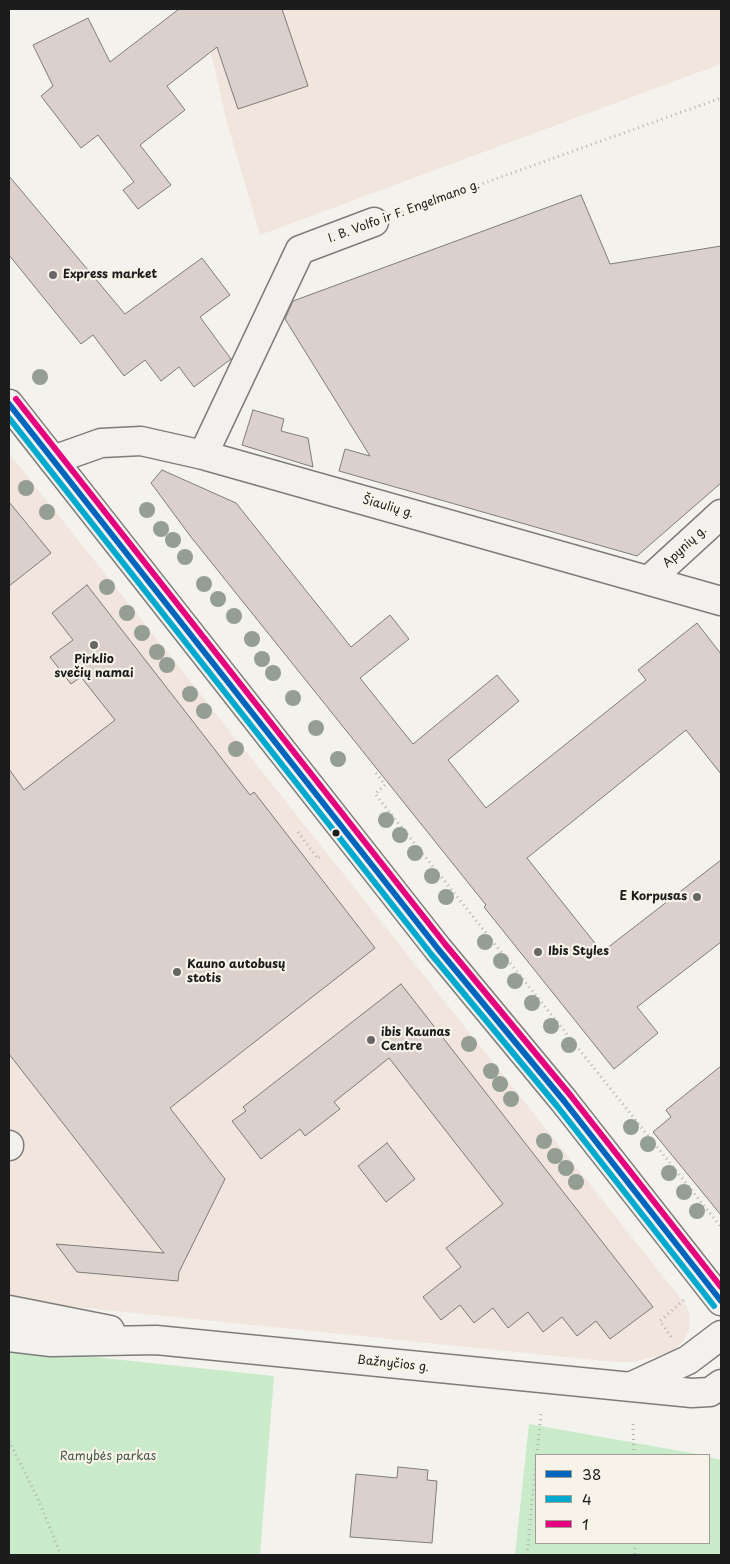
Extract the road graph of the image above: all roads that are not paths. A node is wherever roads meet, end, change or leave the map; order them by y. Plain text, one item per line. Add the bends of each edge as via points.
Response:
1 (374, 222) road end
2 (9, 404) edge
3 (204, 455) junction
4 (53, 460) junction
5 (721, 514) edge
6 (649, 580) junction
7 (721, 601) edge
8 (721, 1301) edge
9 (9, 1310) edge
10 (721, 1335) edge
11 (9, 1337) edge
12 (156, 1340) junction
13 (721, 1384) edge
14 (631, 1387) junction

1 - 3 street, I. B. Volfo ir F. Engelmano g. via 300,250
2 - 4 street
3 - 4 street, Šiaulių g. via 140,441 101,443
3 - 6 street, Šiaulių g.
4 - 8 street
5 - 6 street, Apynių g.
6 - 7 street, Šiaulių g.
9 - 12 street, Bažnyčios g.
10 - 14 street via 688,1360
11 - 12 street, Bažnyčios g. via 51,1342
12 - 14 street, Bažnyčios g.
13 - 14 street, Bažnyčios g. via 710,1392 692,1393

